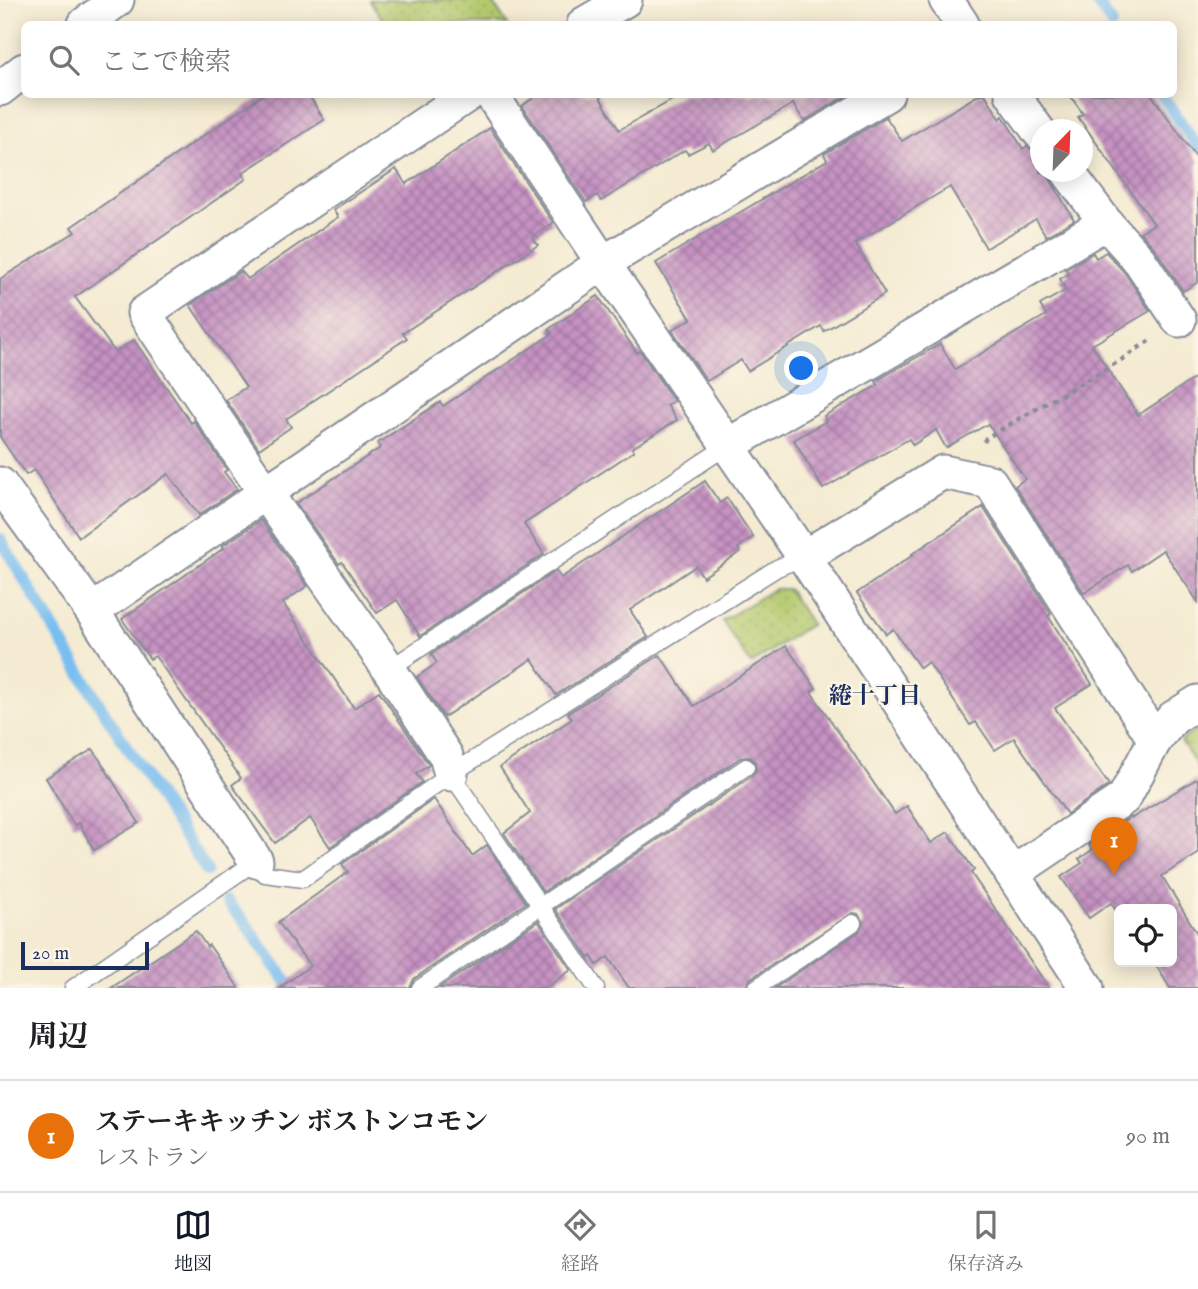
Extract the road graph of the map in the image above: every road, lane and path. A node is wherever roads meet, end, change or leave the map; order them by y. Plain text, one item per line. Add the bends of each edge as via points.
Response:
1 (117, 0) edge
2 (625, 0) edge
3 (946, 0) edge
4 (89, 21) edge
5 (589, 21) edge
6 (960, 21) edge
7 (21, 72) edge
8 (0, 89) edge
9 (463, 98) edge
10 (494, 98) edge
11 (880, 98) edge
12 (1015, 98) edge
13 (1031, 119) edge
14 (1075, 182) edge
15 (1106, 223) junction
16 (603, 263) junction
17 (1179, 320) joint
18 (727, 446) junction
19 (969, 478) junction
20 (0, 484) edge
21 (265, 492) junction
22 (804, 557) junction
23 (92, 611) junction
24 (389, 669) junction
25 (1198, 702) edge
26 (1155, 740) junction
27 (746, 767) dead end
28 (451, 774) junction
29 (256, 861) junction
30 (1012, 874) junction
31 (540, 908) junction
32 (853, 923) dead end
33 (72, 988) edge
34 (420, 988) edge
35 (596, 988) edge
36 (756, 988) edge
37 (1087, 988) edge

1 - 4 street
2 - 5 street
3 - 6 street
7 - 8 street
9 - 21 street via 144,313
10 - 16 street
11 - 16 street
12 - 13 street
14 - 15 street
15 - 17 street via 1140,261
15 - 18 street
16 - 18 street
16 - 21 street
17 - 19 path via 1121,360 986,438
18 - 22 street
18 - 24 lane
19 - 22 street via 943,472
19 - 26 street via 990,482
20 - 23 street
21 - 23 street
21 - 24 street
22 - 28 lane via 778,568
22 - 30 street
23 - 29 street
24 - 28 street via 446,756
25 - 26 street via 1173,718
26 - 30 street via 1124,798
27 - 31 lane
28 - 29 lane via 303,879 265,874
28 - 31 lane
29 - 33 lane
30 - 37 street
31 - 34 lane
31 - 35 lane
32 - 36 lane

